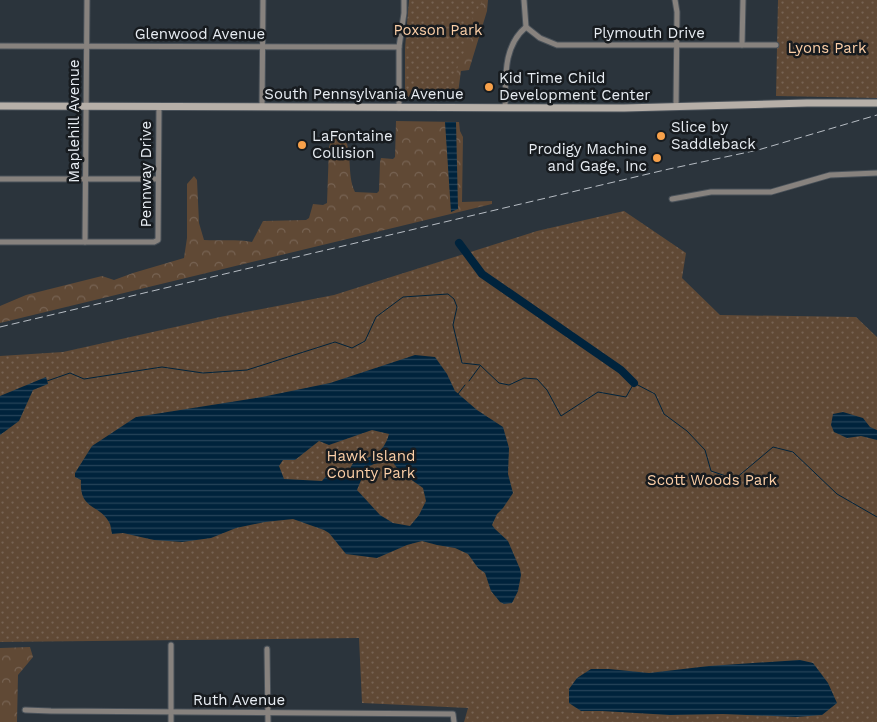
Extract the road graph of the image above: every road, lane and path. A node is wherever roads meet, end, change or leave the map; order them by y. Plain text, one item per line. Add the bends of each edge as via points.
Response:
1 (87, 0) edge
2 (263, 0) edge
3 (404, 0) edge
4 (524, 0) edge
5 (675, 0) edge
6 (743, 0) edge
7 (526, 27) junction
8 (677, 45) junction
9 (742, 45) junction
10 (776, 45) dead end
11 (0, 46) edge
12 (87, 46) junction
13 (262, 46) junction
14 (399, 47) junction
15 (877, 103) edge
16 (0, 106) edge
17 (86, 107) junction
18 (159, 107) junction
19 (262, 107) junction
20 (676, 107) junction
21 (399, 108) junction
22 (506, 108) junction
23 (877, 173) edge
24 (0, 179) edge
25 (86, 179) junction
26 (158, 179) junction
27 (672, 199) dead end
28 (0, 242) edge
29 (86, 242) junction
30 (171, 645) dead end
31 (268, 649) dead end
32 (25, 710) dead end
33 (171, 712) junction
34 (268, 712) junction
35 (171, 722) edge
36 (268, 722) edge
37 (454, 722) edge

1 - 12 street, Maplehill Avenue
2 - 13 street
3 - 14 street
4 - 7 street
5 - 8 street
6 - 9 street
7 - 8 street, Plymouth Drive via 557,45
7 - 22 street via 515,39 508,58
8 - 9 street, Plymouth Drive
8 - 20 street
9 - 10 street, Plymouth Drive
11 - 12 street, Glenwood Avenue
12 - 13 street, Glenwood Avenue
12 - 17 street, Maplehill Avenue
13 - 14 street, Glenwood Avenue
13 - 19 street
14 - 21 street
15 - 20 main road, South Pennsylvania Avenue
16 - 17 main road, South Pennsylvania Avenue
17 - 18 main road, South Pennsylvania Avenue
17 - 25 street, Maplehill Avenue
18 - 19 main road, South Pennsylvania Avenue
18 - 26 street, Pennway Drive
19 - 21 main road, South Pennsylvania Avenue
20 - 22 main road, South Pennsylvania Avenue
21 - 22 main road, South Pennsylvania Avenue
23 - 27 street via 830,174 771,192 711,192
24 - 25 street
25 - 26 street
25 - 29 street, Maplehill Avenue
26 - 29 street, Pennway Drive via 158,240
28 - 29 street
30 - 33 street
31 - 34 street
32 - 33 street, Ruth Avenue
33 - 34 street, Ruth Avenue
33 - 35 street
34 - 36 street
34 - 37 street, Ruth Avenue via 453,714

